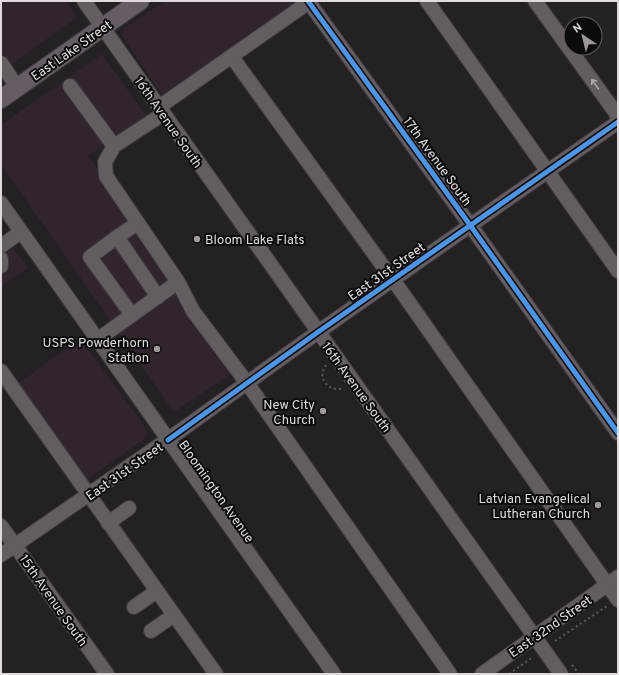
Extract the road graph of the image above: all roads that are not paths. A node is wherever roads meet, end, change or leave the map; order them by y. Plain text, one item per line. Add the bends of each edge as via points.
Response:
1 (84, 1) edge
2 (140, 1) edge
3 (427, 1) edge
4 (535, 1) edge
5 (308, 2) edge
6 (102, 28) junction
7 (232, 57) junction
8 (1, 63) edge
9 (70, 86) dead end
10 (18, 87) junction
11 (1, 99) edge
12 (161, 110) junction
13 (618, 116) edge
14 (618, 122) edge
15 (114, 146) junction
16 (547, 171) junction
17 (1, 203) edge
18 (138, 222) junction
19 (470, 225) junction
20 (21, 232) junction
21 (116, 237) junction
22 (1, 246) edge
23 (1, 259) edge
24 (1, 266) edge
25 (618, 271) edge
26 (392, 280) junction
27 (178, 282) junction
28 (158, 297) junction
29 (132, 315) junction
30 (318, 332) junction
31 (97, 340) junction
32 (1, 371) edge
33 (247, 383) junction
34 (618, 434) edge
35 (168, 440) junction
36 (89, 495) junction
37 (129, 508) dead end
38 (108, 523) junction
39 (1, 526) edge
40 (16, 546) junction
41 (1, 556) edge
42 (613, 581) edge
43 (157, 591) junction
44 (617, 599) edge
45 (134, 607) dead end
46 (174, 614) junction
47 (151, 631) dead end
48 (535, 636) junction
49 (107, 674) edge
50 (216, 674) edge
51 (334, 674) edge
52 (450, 674) edge
53 (482, 674) edge
54 (561, 674) edge

1 - 6 street, 16th Avenue South
2 - 6 main road, East Lake Street
3 - 16 street
13 -> 4 street
5 - 7 street
5 - 19 street, 17th Avenue South
6 - 10 main road, East Lake Street
6 - 12 street, 16th Avenue South
7 - 12 street
7 - 26 street
8 - 10 street
9 - 15 street
10 - 11 main road, East Lake Street
12 - 15 street
12 - 30 street, 16th Avenue South
14 - 16 street, East 31st Street
15 - 18 street via 105,162 106,176
16 - 19 street, East 31st Street
16 - 25 street
17 - 20 street, Bloomington Avenue
18 - 21 street
18 - 27 street
19 - 26 street, East 31st Street
19 - 34 street, 17th Avenue South
20 - 22 street
20 - 31 street, Bloomington Avenue
21 - 28 street
21 - 29 street via 90,257
23 - 24 street
26 - 30 street, East 31st Street
26 - 42 street
27 - 28 street
27 - 33 street via 193,310
28 - 29 street
29 - 31 street
30 - 33 street, East 31st Street
30 - 48 street, 16th Avenue South
31 - 35 street, Bloomington Avenue
32 - 36 street
33 - 35 street, East 31st Street
33 - 52 street
35 - 36 street, East 31st Street
35 - 51 street, Bloomington Avenue
36 - 38 street
36 - 40 street, East 31st Street
37 - 38 street
38 - 43 street
39 - 40 street, 15th Avenue South
40 - 41 street, East 31st Street
40 - 49 street, 15th Avenue South
42 - 44 street
42 - 48 street, East 32nd Street
43 - 45 street
43 - 46 street
46 - 47 street
46 - 50 street
48 - 53 street, East 32nd Street
48 - 54 street, 16th Avenue South

